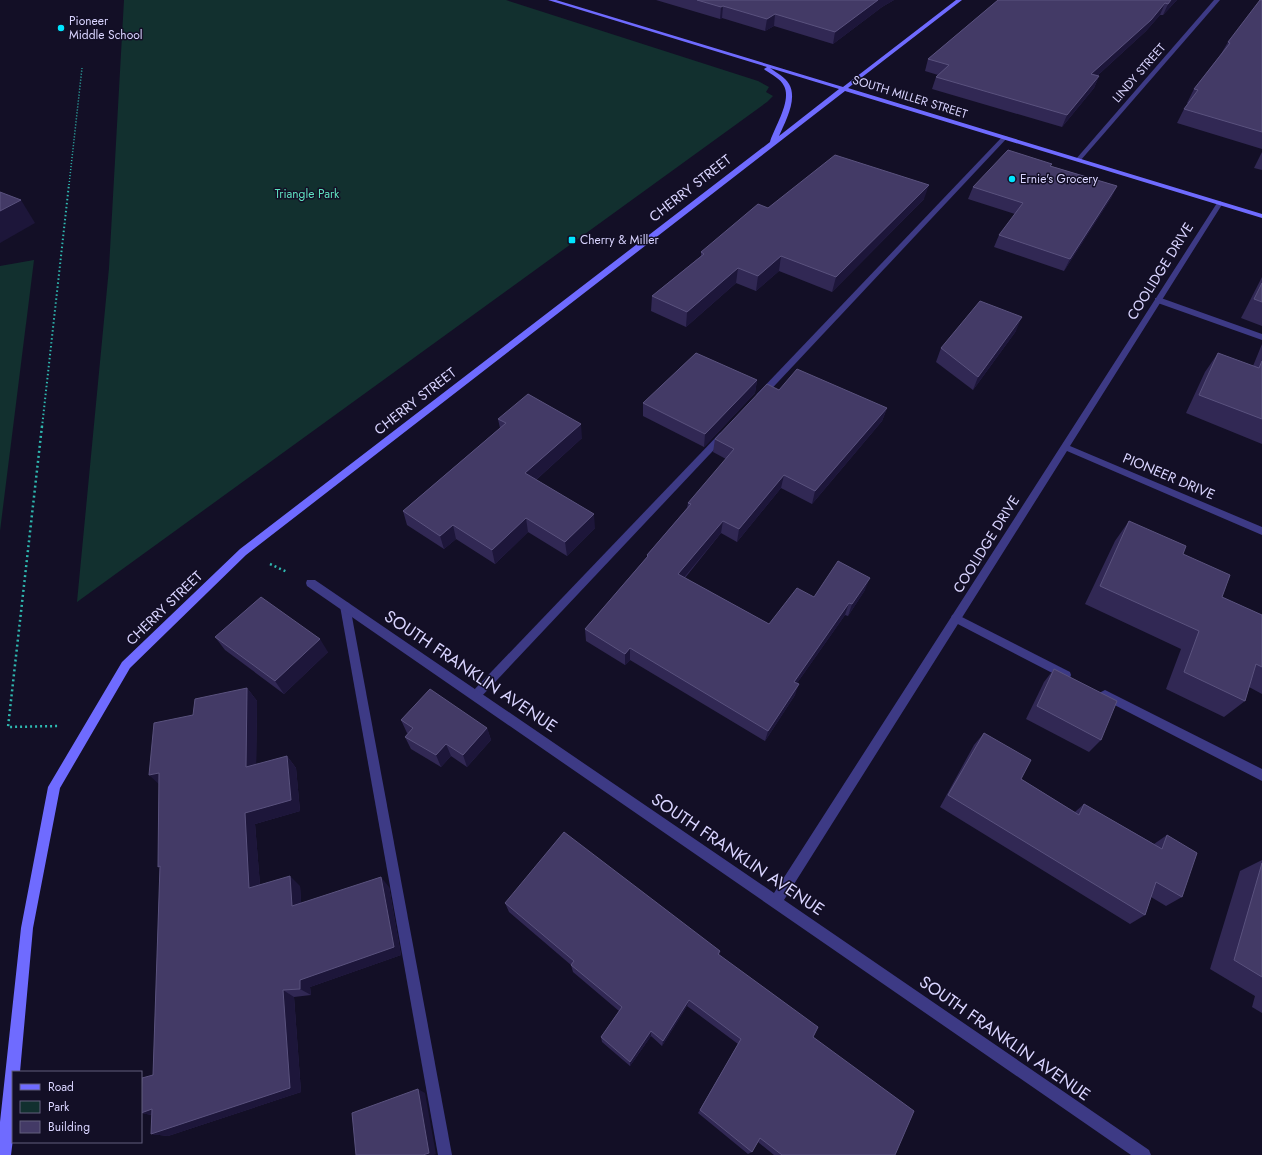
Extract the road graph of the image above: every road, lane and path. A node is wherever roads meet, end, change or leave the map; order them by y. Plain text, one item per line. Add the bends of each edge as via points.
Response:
1 (551, 0) edge
2 (959, 0) edge
3 (1217, 0) edge
4 (756, 62) junction
5 (82, 68) dead end
6 (843, 88) junction
7 (1005, 138) junction
8 (773, 142) junction
9 (1078, 160) junction
10 (1220, 203) junction
11 (1262, 216) edge
12 (1158, 300) junction
13 (1262, 337) edge
14 (754, 402) edge
15 (727, 431) edge
16 (1065, 446) junction
17 (1262, 531) edge
18 (243, 552) junction
19 (311, 583) joint
20 (345, 606) junction
21 (956, 618) junction
22 (1074, 679) edge
23 (1095, 690) edge
24 (476, 695) junction
25 (90, 726) junction
26 (1262, 776) edge
27 (776, 901) junction
28 (13, 1071) edge
29 (12, 1076) edge
30 (446, 1154) edge
31 (4, 1155) edge
32 (1144, 1155) edge

1 - 4 main road, SOUTH MILLER STREET
2 - 6 main road, CHERRY STREET
3 - 9 street, LINDY STREET
4 - 6 main road, SOUTH MILLER STREET
4 - 8 main road via 780,77 788,87 790,99
5 - 25 path via 8,727
6 - 7 main road, SOUTH MILLER STREET
6 - 8 main road, CHERRY STREET
7 - 9 main road, SOUTH MILLER STREET
7 - 14 street
8 - 18 main road, CHERRY STREET
9 - 10 main road, SOUTH MILLER STREET
10 - 11 main road, SOUTH MILLER STREET
10 - 12 street, COOLIDGE DRIVE
12 - 13 street
12 - 16 street, COOLIDGE DRIVE
15 - 24 street
16 - 17 street, PIONEER DRIVE
16 - 21 street, COOLIDGE DRIVE
18 - 19 path
18 - 25 main road, CHERRY STREET via 126,666
19 - 20 street, SOUTH FRANKLIN AVENUE
20 - 24 street, SOUTH FRANKLIN AVENUE
20 - 30 street
21 - 22 street
21 - 27 street, COOLIDGE DRIVE
23 - 26 street
24 - 27 street, SOUTH FRANKLIN AVENUE
25 - 28 main road, CHERRY STREET via 54,787 27,928
27 - 32 street, SOUTH FRANKLIN AVENUE
29 - 31 main road, CHERRY STREET

